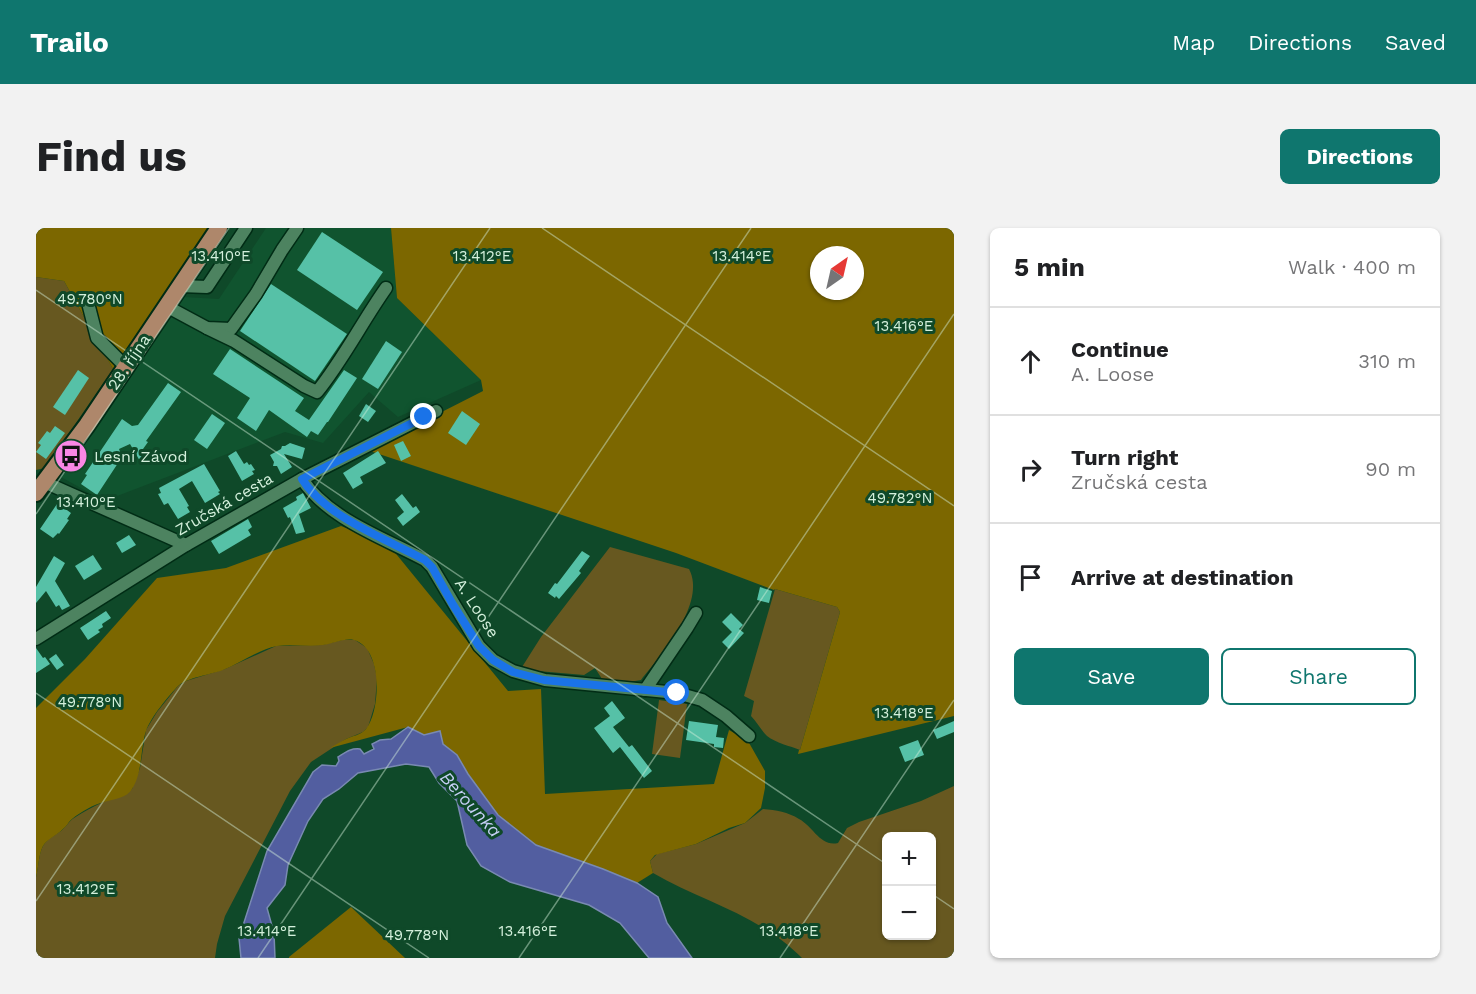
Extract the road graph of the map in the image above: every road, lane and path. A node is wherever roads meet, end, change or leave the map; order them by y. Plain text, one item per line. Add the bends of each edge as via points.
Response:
1 (219, 228) edge
2 (246, 228) edge
3 (297, 228) edge
4 (180, 286) junction
5 (386, 288) dead end
6 (87, 299) dead end
7 (166, 306) junction
8 (207, 328) junction
9 (126, 367) junction
10 (436, 411) dead end
11 (302, 479) junction
12 (40, 488) edge
13 (186, 545) junction
14 (696, 613) dead end
15 (36, 639) edge
16 (645, 690) junction
17 (749, 736) dead end

1 - 4 main road, 28. října
2 - 4 street via 207,287
3 - 8 street via 231,329
4 - 7 main road, 28. října
5 - 8 street via 317,392
6 - 9 street via 97,338
7 - 8 street
7 - 9 main road, 28. října
9 - 12 main road, 28. října
10 - 11 street, Zručská cesta
11 - 13 street, Zručská cesta
11 - 16 street, A. Loose via 332,510 425,560 479,646 493,660 513,672 544,680
12 - 13 street
13 - 15 street, Zručská cesta
14 - 16 street
16 - 17 street, A. Loose via 702,700

